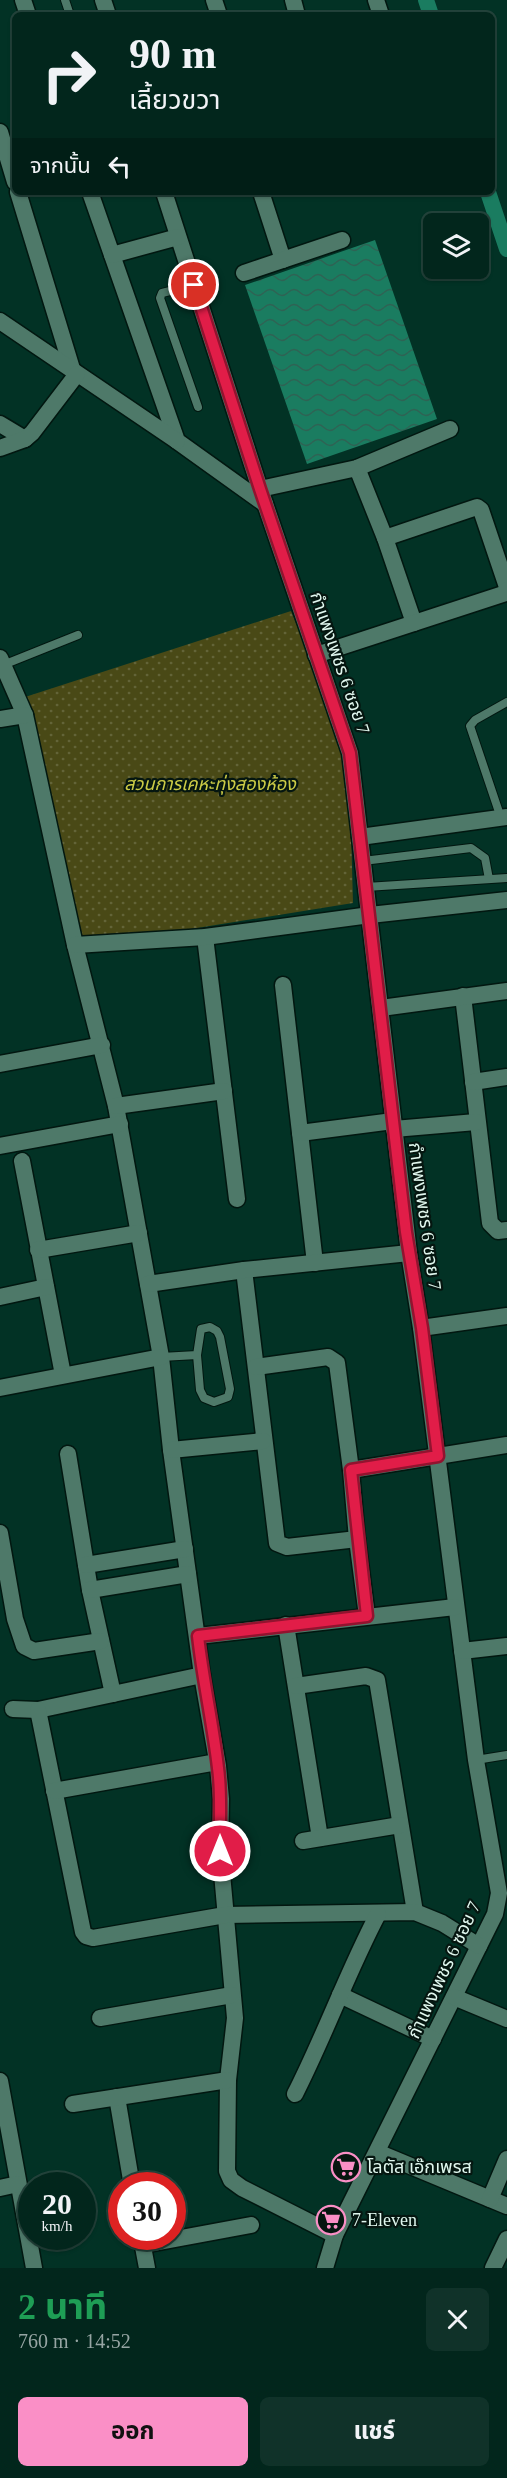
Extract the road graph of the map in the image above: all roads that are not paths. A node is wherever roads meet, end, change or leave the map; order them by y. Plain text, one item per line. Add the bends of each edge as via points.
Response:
1 (0, 132) edge
2 (12, 172) edge
3 (19, 195) edge
4 (91, 195) edge
5 (165, 195) edge
6 (262, 195) edge
7 (178, 237) junction
8 (342, 240) dead end
9 (112, 255) junction
10 (283, 260) junction
11 (244, 273) dead end
12 (194, 285) junction
13 (0, 321) edge
14 (75, 373) junction
15 (198, 407) dead end
16 (0, 424) edge
17 (450, 429) dead end
18 (25, 439) junction
19 (177, 441) junction
20 (0, 448) edge
21 (357, 468) junction
22 (263, 496) junction
23 (385, 538) junction
24 (507, 588) edge
25 (414, 623) junction
26 (78, 635) dead end
27 (316, 655) junction
28 (1, 662) edge
29 (507, 702) edge
30 (25, 715) junction
31 (0, 719) edge
32 (504, 818) edge
33 (360, 837) junction
34 (363, 861) junction
35 (507, 878) edge
36 (489, 879) junction
37 (366, 887) junction
38 (507, 900) edge
39 (370, 915) junction
40 (205, 937) junction
41 (75, 945) junction
42 (283, 984) dead end
43 (507, 992) edge
44 (463, 996) junction
45 (381, 1008) junction
46 (102, 1045) junction
47 (0, 1064) edge
48 (507, 1077) edge
49 (473, 1082) junction
50 (224, 1091) junction
51 (116, 1106) junction
52 (476, 1122) junction
53 (120, 1124) junction
54 (393, 1125) junction
55 (300, 1133) junction
56 (0, 1146) edge
57 (22, 1161) dead end
58 (237, 1199) dead end
59 (507, 1230) edge
60 (139, 1233) junction
61 (38, 1250) junction
62 (409, 1253) junction
63 (315, 1263) junction
64 (244, 1270) junction
65 (148, 1284) junction
66 (46, 1287) junction
67 (0, 1297) edge
68 (507, 1316) edge
69 (422, 1328) junction
70 (197, 1355) junction
71 (160, 1357) junction
72 (256, 1368) junction
73 (63, 1375) junction
74 (0, 1388) edge
75 (263, 1441) junction
76 (507, 1445) edge
77 (171, 1450) junction
78 (68, 1454) dead end
79 (438, 1456) junction
80 (351, 1470) junction
81 (0, 1533) edge
82 (357, 1539) junction
83 (185, 1549) junction
84 (86, 1565) junction
85 (188, 1574) junction
86 (90, 1590) junction
87 (455, 1607) junction
88 (367, 1616) junction
89 (286, 1625) junction
90 (198, 1636) junction
91 (101, 1641) junction
92 (507, 1646) edge
93 (462, 1651) junction
94 (202, 1675) junction
95 (296, 1686) junction
96 (113, 1694) junction
97 (13, 1709) dead end
98 (38, 1710) junction
99 (507, 1755) edge
100 (476, 1760) junction
101 (217, 1762) junction
102 (54, 1791) junction
103 (400, 1825) junction
104 (415, 1912) junction
105 (378, 1914) junction
106 (225, 1915) junction
107 (479, 1946) junction
108 (232, 1995) junction
109 (340, 1995) junction
110 (454, 1996) junction
111 (100, 2018) dead end
112 (507, 2019) edge
113 (433, 2039) junction
114 (228, 2080) junction
115 (0, 2086) edge
116 (295, 2094) dead end
117 (117, 2097) junction
118 (73, 2104) dead end
119 (377, 2152) junction
120 (507, 2159) edge
121 (130, 2172) edge
122 (18, 2184) joint
123 (0, 2187) edge
124 (490, 2199) junction
125 (507, 2206) edge
126 (251, 2225) dead end
127 (186, 2235) edge
128 (335, 2235) junction
129 (507, 2238) edge
130 (31, 2250) edge
131 (144, 2250) edge
132 (34, 2268) edge
133 (147, 2268) edge
134 (324, 2268) edge
135 (493, 2268) edge

1 - 2 street
3 - 14 street
4 - 9 street
5 - 7 street, กำแพงเพชร 6 ซอย 7
6 - 10 street
7 - 9 street
7 - 12 street, กำแพงเพชร 6 ซอย 7
8 - 10 street
9 - 19 street
10 - 11 street
12 - 15 lane via 167,292 160,298
12 - 22 street, กำแพงเพชร 6 ซอย 7
13 - 14 street
14 - 18 street
14 - 19 street
16 - 18 street
17 - 21 street
18 - 20 street
19 - 22 street
21 - 22 street
21 - 23 street
22 - 27 street, กำแพงเพชร 6 ซอย 7
23 - 24 street via 477,507
23 - 25 street
24 - 25 street via 503,594
25 - 27 street
26 - 28 lane
27 - 33 street, กำแพงเพชร 6 ซอย 7 via 350,753
28 - 30 street
29 - 32 lane via 470,726
30 - 31 street
30 - 41 street
32 - 33 street
33 - 34 street, กำแพงเพชร 6 ซอย 7
34 - 36 lane via 471,848 484,858
34 - 37 street, กำแพงเพชร 6 ซอย 7
35 - 36 lane
36 - 37 lane
37 - 39 street, กำแพงเพชร 6 ซอย 7
38 - 39 street
39 - 40 street
39 - 45 street, กำแพงเพชร 6 ซอย 7
40 - 41 street
40 - 50 street
41 - 46 street
42 - 55 street
43 - 44 street
44 - 45 street
44 - 49 street
45 - 54 street, กำแพงเพชร 6 ซอย 7
46 - 47 street
46 - 51 street
48 - 49 street
49 - 52 street
50 - 51 street
50 - 58 street
51 - 53 street
52 - 54 street
52 - 59 street via 490,1223 498,1231
53 - 56 street
53 - 60 street
54 - 55 street
54 - 62 street, กำแพงเพชร 6 ซอย 7
55 - 63 street
57 - 61 street
60 - 61 street
60 - 65 street
61 - 66 street
62 - 63 street
62 - 69 street, กำแพงเพชร 6 ซอย 7
63 - 64 street
64 - 65 street
64 - 72 street
65 - 71 street
66 - 67 street
66 - 73 street
68 - 69 street
69 - 79 street, กำแพงเพชร 6 ซอย 7
70 - 70 lane via 201,1329 210,1327 217,1331 230,1389 228,1397 214,1402 204,1398
70 - 71 lane
71 - 73 street
71 - 77 street
72 - 75 street
72 - 80 street via 328,1357 337,1363
73 - 74 street
75 - 77 street
75 - 82 street via 277,1543 287,1547
76 - 79 street
77 - 83 street
78 - 84 street
79 - 80 street
79 - 87 street, กำแพงเพชร 6 ซอย 7
80 - 82 street
81 - 91 street via 15,1619 24,1646 34,1651
82 - 88 street
83 - 84 street
83 - 85 street
84 - 86 street
85 - 86 street
85 - 90 street
86 - 91 street
87 - 88 street
87 - 93 street, กำแพงเพชร 6 ซอย 7
88 - 89 street
89 - 90 street
89 - 95 street
90 - 94 street
91 - 96 street
92 - 93 street
93 - 100 street, กำแพงเพชร 6 ซอย 7
94 - 96 street
94 - 101 street
95 - 103 street via 366,1676 376,1680
95 - 103 street via 311,1840
96 - 98 street
97 - 98 street
98 - 102 street
99 - 100 lane
100 - 107 street, กำแพงเพชร 6 ซอย 7 via 499,1893 495,1914
101 - 102 street
101 - 106 street
102 - 106 street via 82,1932 86,1936 93,1938
103 - 104 street
104 - 105 street
104 - 107 street
105 - 106 street
105 - 109 street
106 - 108 street
107 - 110 street, กำแพงเพชร 6 ซอย 7
108 - 111 street
108 - 114 street via 235,2018
109 - 113 street
109 - 116 street
110 - 112 street
110 - 113 street, กำแพงเพชร 6 ซอย 7
113 - 119 street, กำแพงเพชร 6 ซอย 7
114 - 117 street
114 - 128 street via 226,2171 231,2180
115 - 122 street
117 - 118 street
117 - 121 street
119 - 124 street
119 - 128 street, กำแพงเพชร 6 ซอย 7
120 - 124 street
122 - 123 street
124 - 125 street
126 - 127 street
128 - 134 street, กำแพงเพชร 6 ซอย 7
129 - 135 street
130 - 132 street
131 - 133 street

